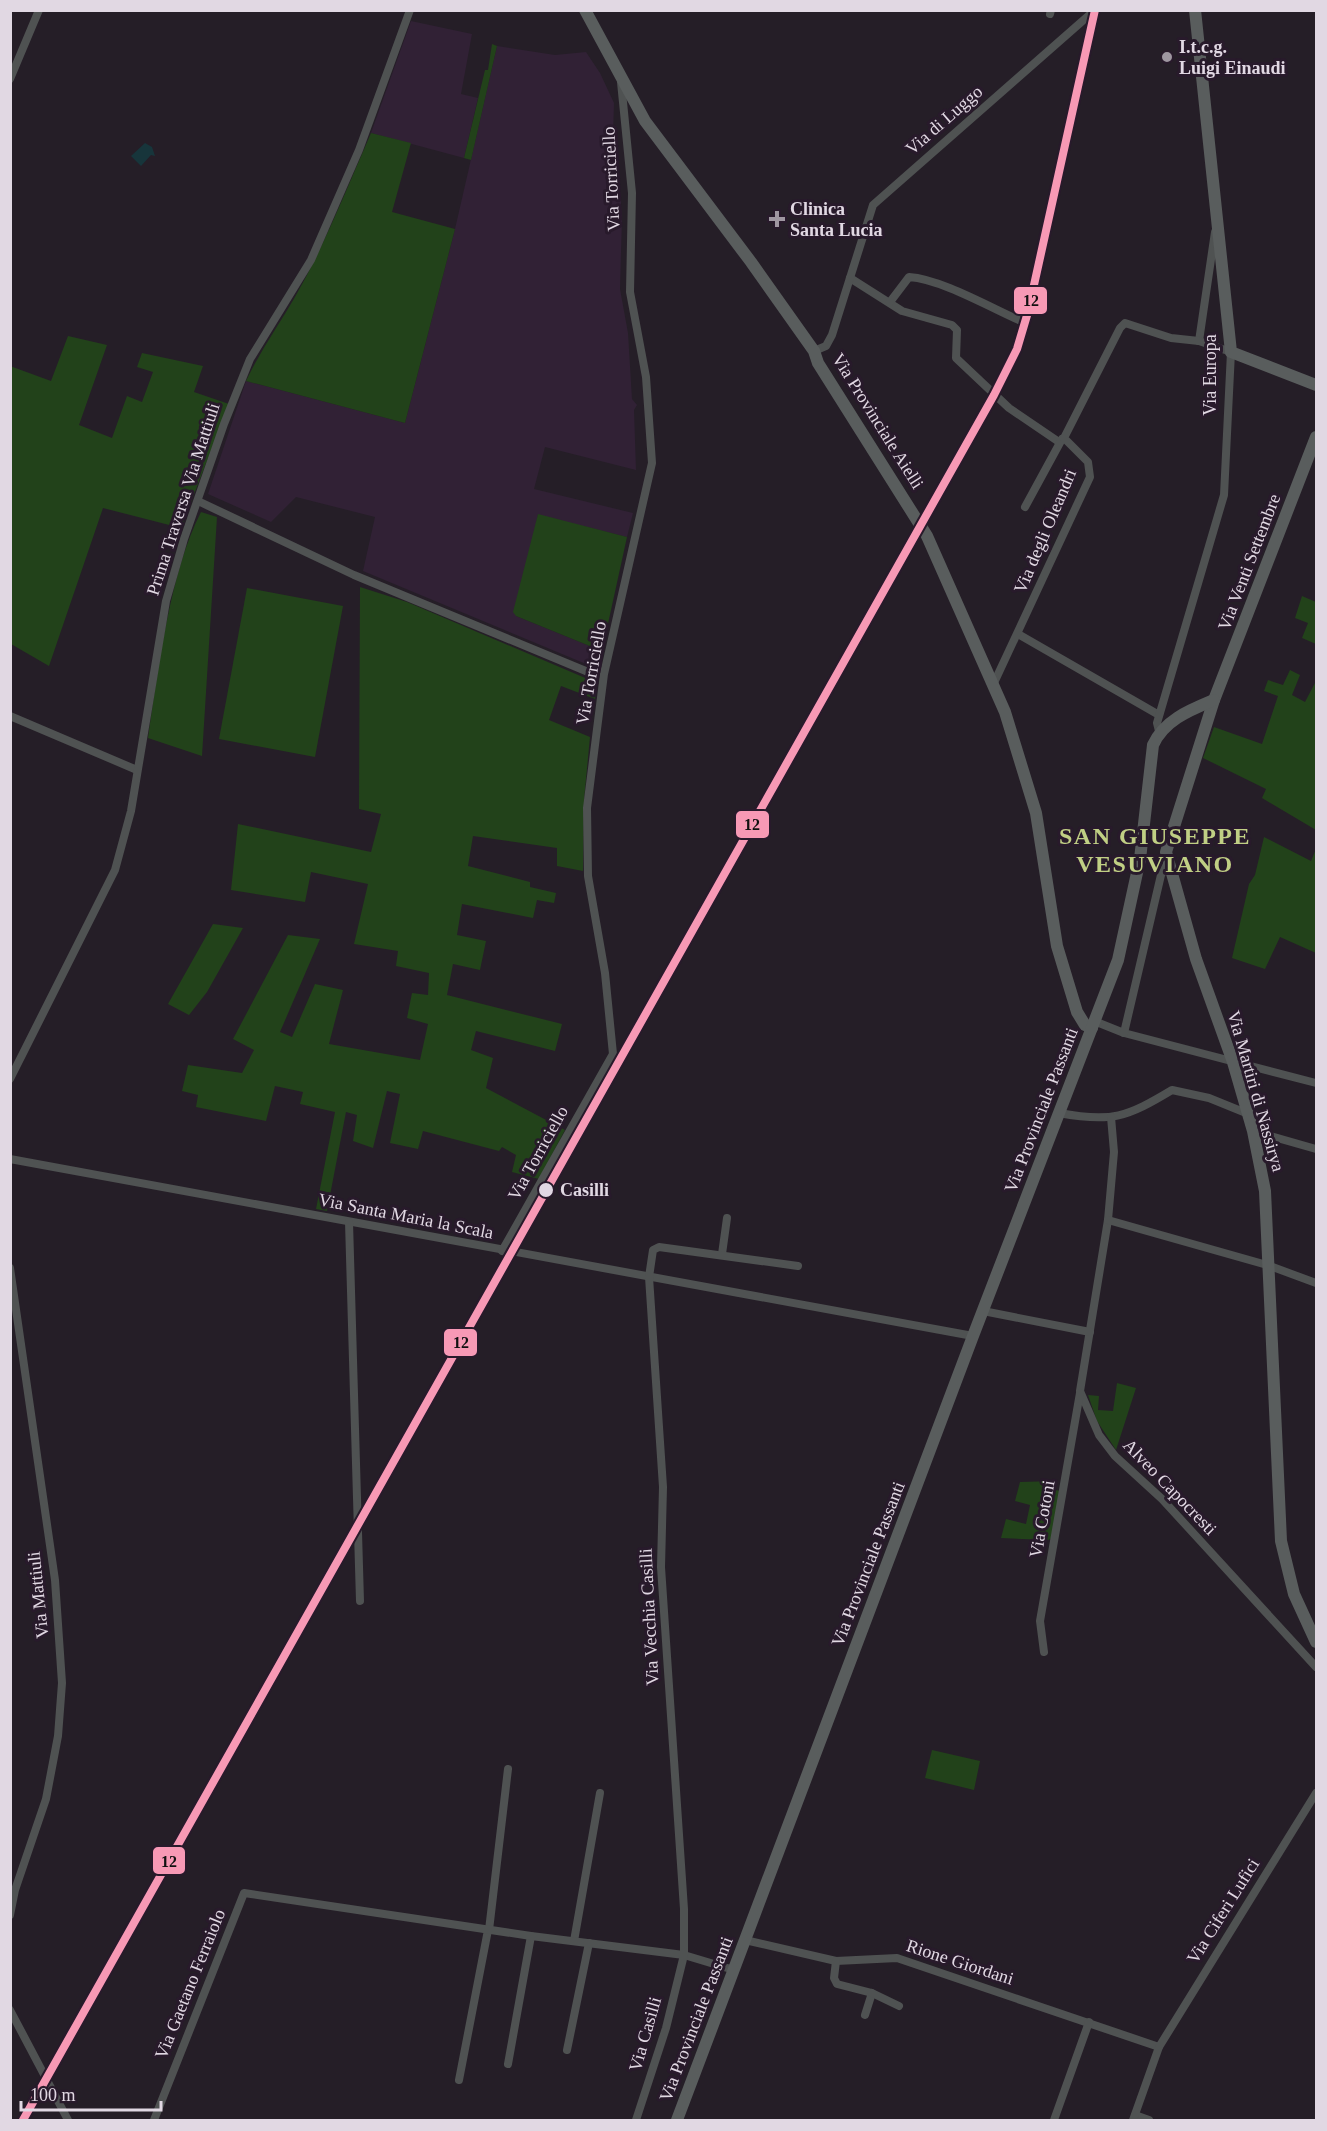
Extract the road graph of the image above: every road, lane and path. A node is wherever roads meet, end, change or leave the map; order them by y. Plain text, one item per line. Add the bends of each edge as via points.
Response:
1 (39, 10) edge
2 (410, 10) edge
3 (585, 10) edge
4 (1095, 10) edge
5 (1195, 10) edge
6 (620, 76) junction
7 (10, 79) edge
8 (1217, 219) junction
9 (850, 278) junction
10 (890, 302) junction
11 (1021, 321) dead end
12 (1199, 341) junction
13 (814, 351) junction
14 (1231, 352) junction
15 (1317, 385) edge
16 (1317, 437) edge
17 (1062, 440) junction
18 (198, 501) junction
19 (1025, 507) dead end
20 (1018, 634) junction
21 (593, 674) dead end
22 (993, 686) junction
23 (1214, 700) junction
24 (1159, 715) junction
25 (10, 716) edge
26 (1159, 731) junction
27 (137, 770) junction
28 (1167, 864) junction
29 (1093, 1025) junction
30 (1124, 1033) junction
31 (1233, 1062) junction
32 (10, 1079) edge
33 (1317, 1083) edge
34 (1059, 1113) junction
35 (1246, 1113) junction
36 (1111, 1117) junction
37 (1253, 1131) junction
38 (1317, 1149) edge
39 (10, 1159) edge
40 (727, 1218) dead end
41 (1108, 1220) junction
42 (349, 1222) junction
43 (502, 1251) junction
44 (722, 1254) junction
45 (1267, 1265) junction
46 (798, 1266) dead end
47 (10, 1268) edge
48 (649, 1277) junction
49 (1317, 1283) edge
50 (13, 1310) edge
51 (983, 1311) junction
52 (1090, 1332) junction
53 (973, 1336) junction
54 (1080, 1391) junction
55 (360, 1601) dead end
56 (1317, 1642) edge
57 (1044, 1652) dead end
58 (1317, 1667) edge
59 (508, 1769) dead end
60 (600, 1793) dead end
61 (1317, 1793) edge
62 (10, 1915) edge
63 (489, 1930) junction
64 (531, 1936) junction
65 (745, 1940) junction
66 (574, 1941) junction
67 (589, 1943) junction
68 (684, 1955) junction
69 (836, 1961) junction
70 (734, 1970) junction
71 (872, 1993) junction
72 (899, 2006) dead end
73 (10, 2010) edge
74 (865, 2015) dead end
75 (1089, 2022) junction
76 (1159, 2047) junction
77 (567, 2050) dead end
78 (508, 2064) dead end
79 (459, 2080) dead end
80 (1134, 2118) edge
81 (68, 2121) edge
82 (154, 2121) edge
83 (636, 2121) edge
84 (677, 2121) edge
85 (1054, 2121) edge
86 (1149, 2121) edge

1 - 7 street
2 - 18 street, Prima Traversa Via Mattiuli via 359,150 311,260 244,371
3 - 6 main road, Via Provinciale Aielli
4 - 9 street, Via di Luggo via 873,205
5 - 8 main road, Via Europa
6 - 13 main road, Via Provinciale Aielli via 645,122
6 - 43 street, Via Torriciello via 632,193 630,292 646,377 652,463 604,674 587,808 588,876 605,973 613,1054
8 - 12 street
8 - 14 main road, Via Europa
9 - 10 street
9 - 13 street, Via di Luggo via 829,340 826,346
10 - 11 street via 909,277 914,277
10 - 17 street via 902,311 952,325 957,330 956,357 1009,408
12 - 14 street
12 - 17 street via 1171,338 1125,323
13 - 22 main road, Via Provinciale Aielli via 927,536
14 - 15 main road
14 - 24 street, Via Europa via 1224,495
16 - 23 main road, Via Venti Settembre
17 - 19 street
17 - 20 street, Via degli Oleandri via 1088,462 1090,477
18 - 21 street, Via Torriciello via 354,575
18 - 27 street, Prima Traversa Via Mattiuli via 166,601
20 - 22 street, Via degli Oleandri
20 - 24 street
22 - 29 main road, Via Provinciale Aielli via 1005,712 1035,813 1057,946 1077,1012 1085,1025
23 - 26 main road via 1189,710
23 - 28 main road, Via Martiri di Nassirya via 1167,846
24 - 26 street, Via Europa
25 - 27 street
26 - 29 main road, Via Provinciale Passanti via 1148,774 1140,859 1126,927
27 - 32 street, Prima Traversa Via Mattiuli via 131,811 110,884
28 - 30 street via 1161,875
28 - 31 main road, Via Martiri di Nassirya
29 - 30 street
29 - 34 main road, Via Provinciale Passanti
30 - 31 street
31 - 33 street
31 - 35 main road, Via Martiri di Nassirya
34 - 36 street
34 - 51 main road, Via Provinciale Passanti
35 - 36 street via 1209,1098 1172,1090 1134,1113
35 - 37 main road, Via Martiri di Nassirya
36 - 41 street via 1114,1152
37 - 38 street
37 - 45 main road, Via Martiri di Nassirya via 1265,1191
39 - 42 street, Via Santa Maria la Scala
40 - 44 street
41 - 45 street
41 - 52 street
42 - 43 street, Via Santa Maria la Scala
42 - 55 street
43 - 48 street, Via Santa Maria la Scala
44 - 46 street
44 - 48 street, Via Vecchia Casilli via 659,1247 651,1255
45 - 49 street
45 - 56 main road, Via Martiri di Nassirya via 1281,1541 1294,1594
47 - 50 street, Via Mattiuli
48 - 53 street, Via Santa Maria la Scala
48 - 68 street, Via Vecchia Casilli via 661,1454 661,1568
50 - 62 street, Via Mattiuli via 55,1580 62,1683 58,1736 46,1799
51 - 52 street
51 - 53 main road, Via Provinciale Passanti
52 - 54 street
53 - 65 main road, Via Provinciale Passanti
54 - 57 street, Via Cotoni via 1040,1622
54 - 58 street, Alveo Capocresti via 1114,1456 1162,1499
59 - 63 street
60 - 66 street
61 - 76 street, Via Ciferi Lufici
63 - 64 street
63 - 79 street
63 - 82 street, Via Gaetano Ferraiolo via 244,1893
64 - 66 street
64 - 78 street
65 - 69 street, Rione Giordani
65 - 70 main road, Via Provinciale Passanti
66 - 67 street
67 - 68 street
67 - 77 street
68 - 70 street
68 - 83 street, Via Casilli
69 - 71 street via 837,1983
69 - 75 street, Rione Giordani via 897,1958
70 - 84 main road, Via Provinciale Passanti
71 - 72 street
71 - 74 street
73 - 81 street
75 - 76 street, Rione Giordani
75 - 85 street
76 - 80 street, Via Ciferi Lufici
80 - 86 street

